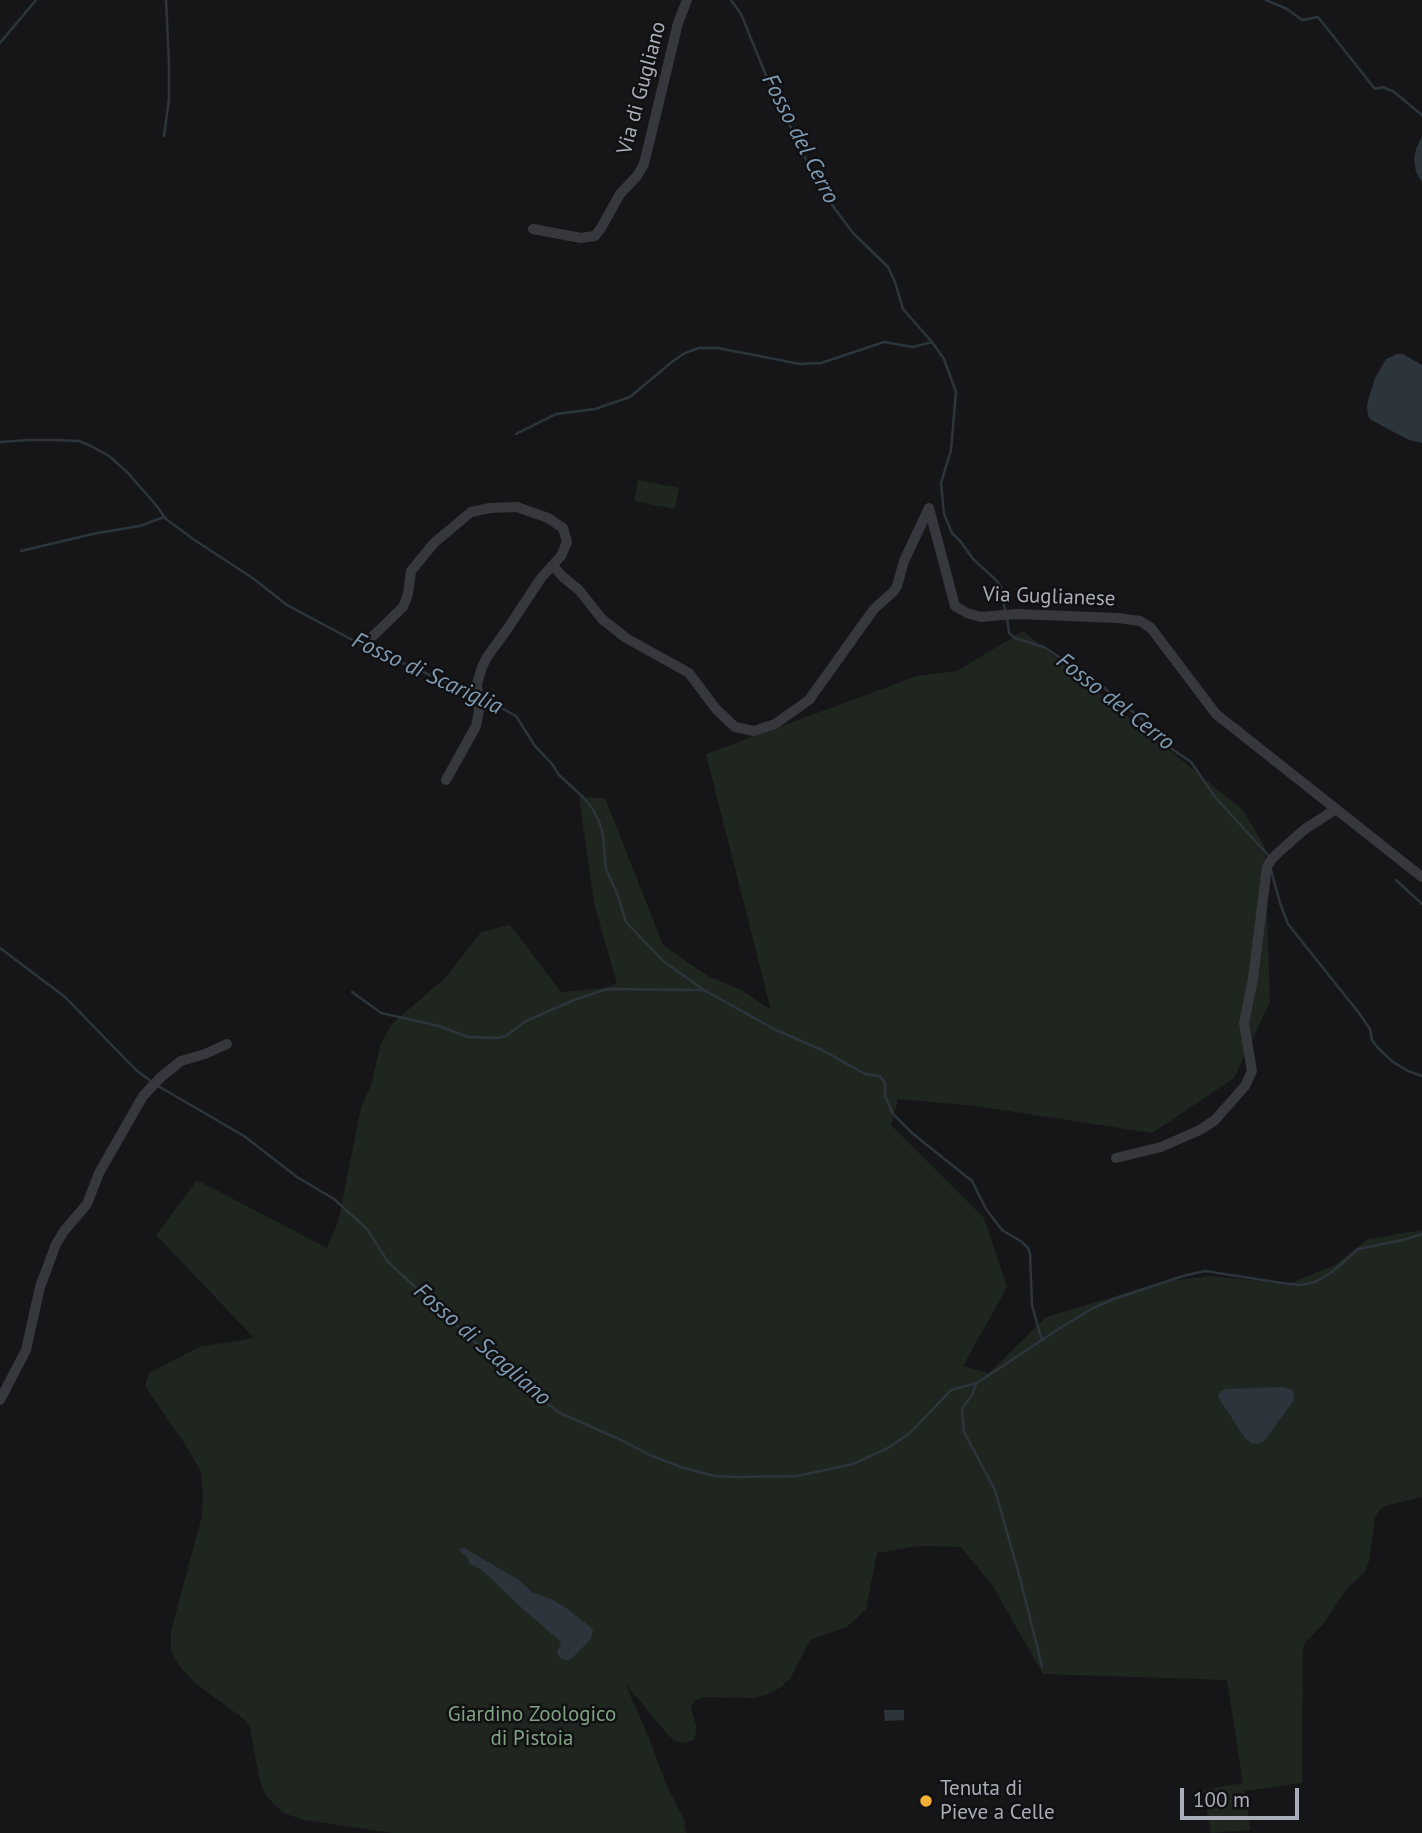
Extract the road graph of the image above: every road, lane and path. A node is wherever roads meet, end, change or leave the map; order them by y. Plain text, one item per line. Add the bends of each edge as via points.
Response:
1 (687, 0) edge
2 (533, 229) dead end
3 (553, 566) junction
4 (373, 636) dead end
5 (446, 780) dead end
6 (1336, 809) junction
7 (1422, 877) edge
8 (227, 1044) dead end
9 (1116, 1157) dead end
10 (0, 1400) edge

1 - 2 street, Via di Gugliano via 637,176 620,194 595,236 581,238
3 - 4 street via 567,542 563,528 556,523 517,507 471,512 434,543 411,571 403,607
3 - 5 street via 487,657 477,684 476,726
3 - 6 street, Via Guglianese via 602,619 689,673 735,727 754,731 775,724 809,700 874,609 897,586 929,508 955,606 981,617 1016,614 1140,621 1151,628 1216,714
6 - 7 street, Via Guglianese
6 - 9 street via 1305,829 1269,863 1244,1023 1252,1071 1245,1086 1200,1130 1161,1147
8 - 10 street via 181,1060 143,1096 99,1172 87,1204 56,1244 40,1287 26,1350

